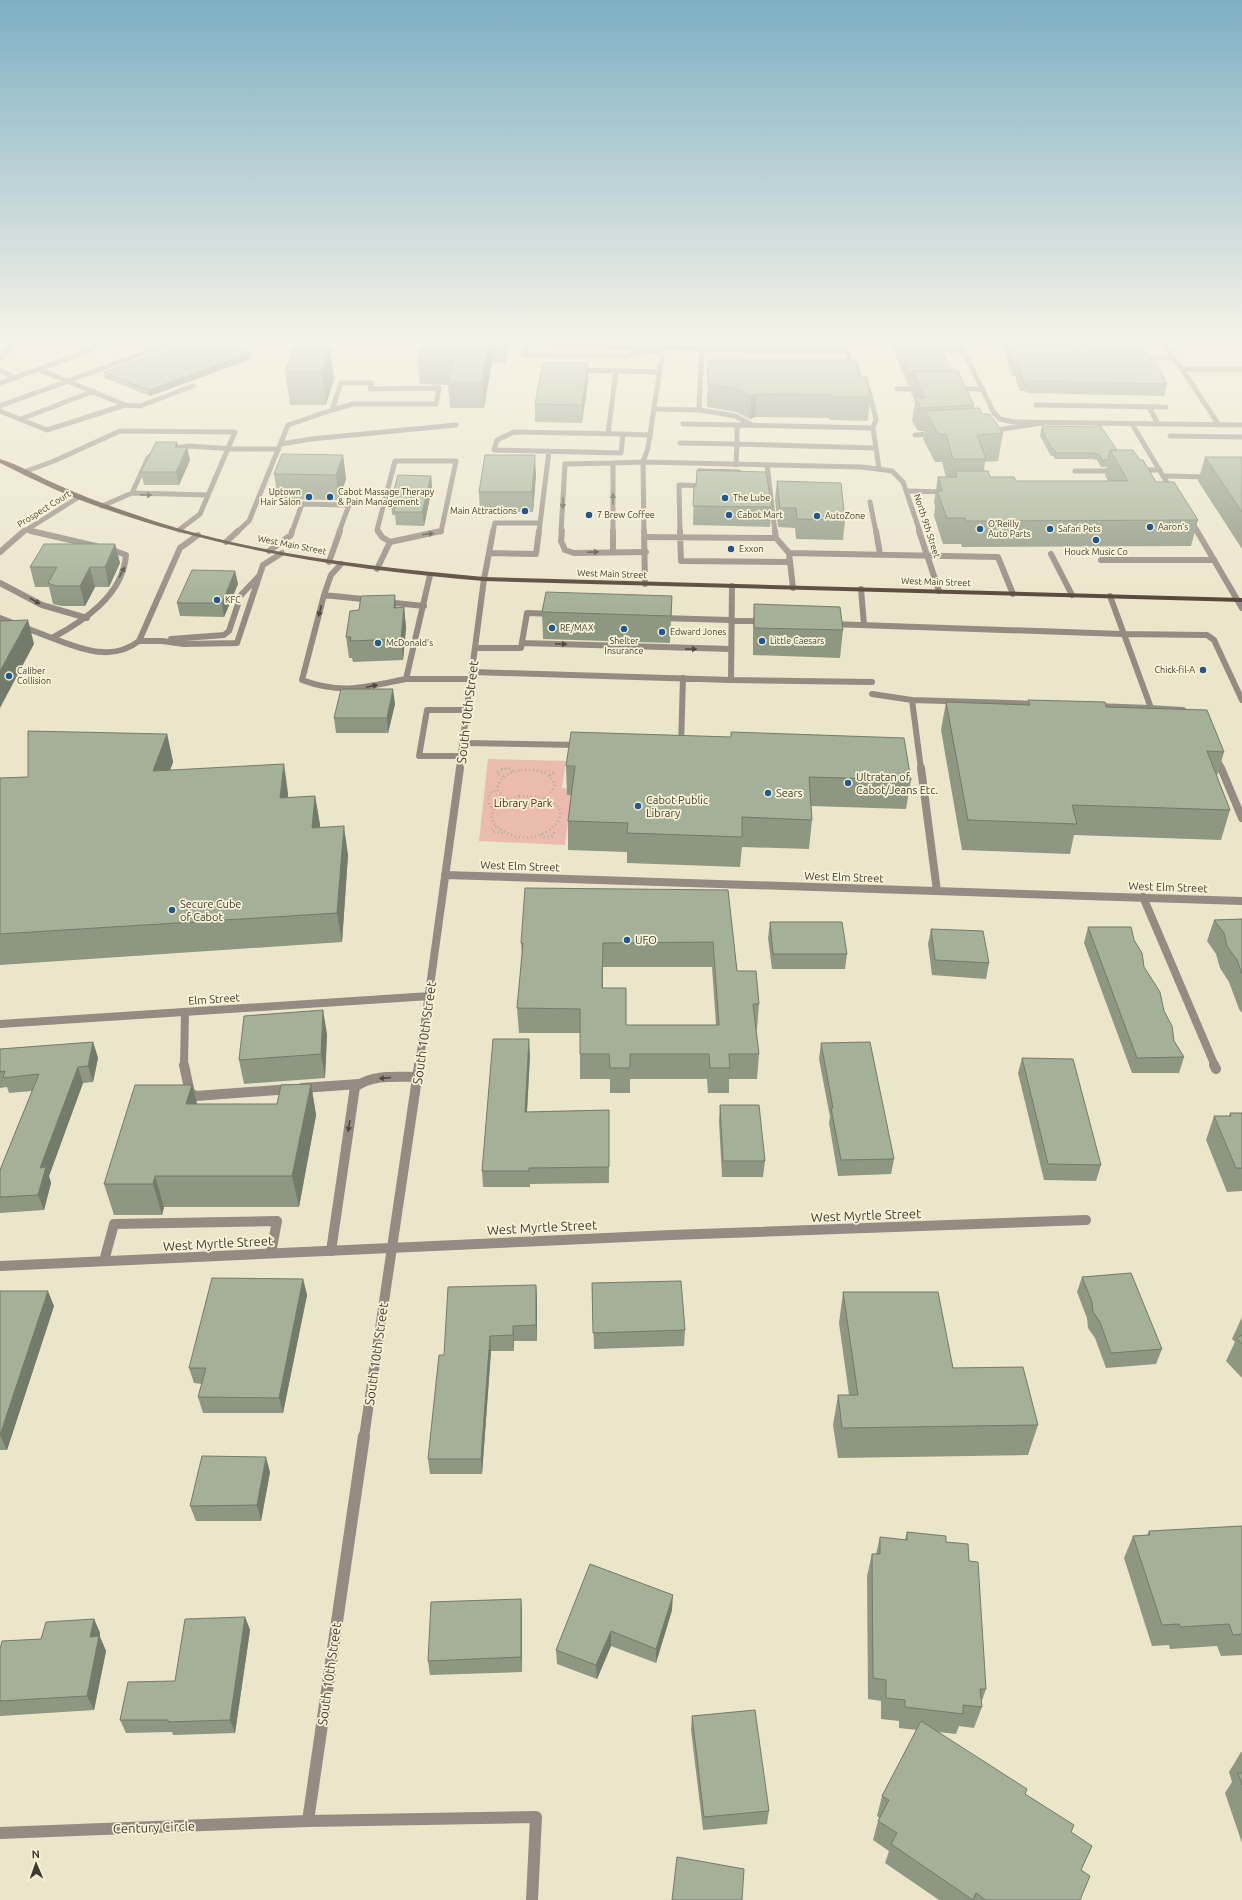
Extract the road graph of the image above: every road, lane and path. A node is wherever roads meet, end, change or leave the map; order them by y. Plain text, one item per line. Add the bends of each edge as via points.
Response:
1 (132, 431) edge
2 (182, 431) edge
3 (286, 431) edge
4 (393, 431) edge
5 (608, 431) edge
6 (651, 431) edge
7 (737, 431) edge
8 (873, 431) edge
9 (1136, 431) edge
10 (1222, 431) edge
11 (608, 434) junction
12 (623, 434) junction
13 (937, 434) edge
14 (650, 435) junction
15 (915, 435) dead end
16 (1170, 436) dead end
17 (1225, 437) junction
18 (1242, 437) edge
19 (680, 443) dead end
20 (736, 445) junction
21 (280, 447) junction
22 (876, 448) junction
23 (228, 449) junction
24 (549, 451) junction
25 (0, 461) edge
26 (643, 462) junction
27 (613, 464) junction
28 (736, 465) junction
29 (767, 465) junction
30 (879, 469) junction
31 (1129, 470) edge
32 (1160, 470) junction
33 (1075, 471) dead end
34 (1121, 471) edge
35 (24, 472) junction
36 (1164, 476) junction
37 (1215, 477) edge
38 (717, 486) edge
39 (762, 486) edge
40 (770, 486) junction
41 (906, 491) junction
42 (954, 492) edge
43 (132, 493) junction
44 (208, 495) junction
45 (1176, 496) edge
46 (79, 497) junction
47 (870, 502) dead end
48 (102, 506) junction
49 (1187, 515) edge
50 (540, 523) junction
51 (26, 530) junction
52 (178, 530) junction
53 (198, 535) junction
54 (645, 537) junction
55 (681, 537) junction
56 (776, 538) junction
57 (226, 542) junction
58 (390, 542) junction
59 (0, 551) edge
60 (269, 551) junction
61 (613, 552) junction
62 (646, 552) junction
63 (282, 553) junction
64 (489, 553) junction
65 (789, 553) junction
66 (880, 554) junction
67 (1051, 554) dead end
68 (927, 557) junction
69 (1101, 560) dead end
70 (1214, 560) junction
71 (329, 562) junction
72 (790, 562) junction
73 (342, 564) junction
74 (377, 569) junction
75 (260, 575) junction
76 (430, 575) junction
77 (484, 579) junction
78 (0, 583) edge
79 (645, 584) junction
80 (732, 586) junction
81 (793, 588) junction
82 (861, 589) junction
83 (939, 591) junction
84 (1013, 594) junction
85 (241, 595) dead end
86 (324, 595) junction
87 (1072, 595) junction
88 (1110, 596) junction
89 (1239, 600) edge
90 (238, 604) dead end
91 (424, 606) junction
92 (1242, 608) edge
93 (559, 614) edge
94 (653, 617) edge
95 (0, 618) edge
96 (87, 618) junction
97 (732, 620) junction
98 (770, 621) edge
99 (825, 623) edge
100 (864, 625) junction
101 (1122, 634) junction
102 (52, 638) junction
103 (139, 641) junction
104 (162, 641) junction
105 (522, 643) junction
106 (476, 648) junction
107 (731, 649) junction
108 (472, 676) junction
109 (683, 678) junction
110 (406, 679) junction
111 (731, 680) junction
112 (872, 682) dead end
113 (872, 694) dead end
114 (912, 700) junction
115 (1242, 700) edge
116 (1043, 704) edge
117 (1091, 706) edge
118 (1149, 708) junction
119 (468, 710) junction
120 (1189, 710) edge
121 (464, 743) junction
122 (586, 745) edge
123 (673, 746) edge
124 (1214, 752) edge
125 (462, 756) junction
126 (513, 772) junction
127 (541, 772) junction
128 (549, 776) junction
129 (503, 777) junction
130 (498, 790) junction
131 (545, 798) junction
132 (508, 800) junction
133 (495, 809) junction
134 (1242, 818) edge
135 (496, 827) junction
136 (552, 830) junction
137 (504, 833) junction
138 (541, 834) junction
139 (445, 875) junction
140 (937, 891) junction
141 (1143, 897) junction
142 (1242, 901) edge
143 (430, 996) junction
144 (185, 1012) junction
145 (0, 1024) edge
146 (1216, 1068) dead end
147 (417, 1077) junction
148 (359, 1084) junction
149 (1086, 1220) dead end
150 (391, 1247) junction
151 (331, 1251) junction
152 (271, 1253) junction
153 (104, 1261) junction
154 (0, 1266) edge
155 (308, 1821) junction
156 (0, 1833) edge
157 (532, 1900) edge

1 - 35 street via 120,431
2 - 23 street via 235,432
3 - 21 street
4 - 21 street via 311,438
5 - 11 street
6 - 14 street
7 - 20 street
8 - 22 street
9 - 32 street
10 - 17 street
11 - 12 street
11 - 24 street via 514,432 497,440 494,450
12 - 14 street
12 - 24 street via 621,453
13 - 15 street
14 - 26 street
16 - 17 street
17 - 18 street
19 - 20 street
20 - 22 street
20 - 28 street
21 - 23 street
21 - 57 street via 249,521
22 - 30 street
23 - 43 street via 209,446 158,450 149,455
23 - 44 street
24 - 50 street
25 - 35 main road, West Main Street
26 - 27 street
26 - 28 street
26 - 54 street
61 -> 27 street
27 -> 61 street via 565,464 561,542 565,550 574,553
28 - 29 street
29 - 30 street
29 - 40 street
30 - 41 street, North 9th Street via 892,470 903,482
31 - 32 street
32 - 36 street
33 - 34 street
35 - 46 main road, West Main Street
36 - 37 street
36 - 45 street
38 - 55 street via 680,486
39 - 40 street
40 - 56 street
41 - 42 street
41 - 68 street, North 9th Street
43 -> 44 street
43 - 48 street
44 - 52 street via 200,514
46 - 48 main road, West Main Street
46 - 51 street, Prospect Court
47 - 66 street
48 - 52 main road, West Main Street
49 - 70 street
50 - 64 street, South 10th Street via 495,523
50 - 64 street via 536,554
51 - 59 street, Prospect Court
96 -> 51 street via 113,589 127,562 126,555 119,551
52 - 53 main road, West Main Street
53 - 57 main road, West Main Street
53 - 103 street via 180,548
54 - 55 street
54 - 62 street
55 - 56 street
55 - 72 street via 681,561
56 - 65 street
57 - 60 main road, West Main Street
58 -> 58 street via 441,532 456,461 395,461 378,530 382,537
58 - 74 street
60 - 63 main road, West Main Street
60 - 71 street via 291,534 302,504 349,505
61 - 62 street
62 - 79 street
63 - 71 main road, West Main Street
63 - 75 street via 263,565
64 - 77 street, South 10th Street
65 - 66 street
65 - 72 street
66 - 68 street
67 - 87 street
68 - 83 street, North 9th Street
68 - 84 street via 998,557
69 - 70 street
70 - 89 street
71 - 73 main road, West Main Street
72 - 81 street
73 - 74 main road, West Main Street
73 - 86 street via 331,575
74 - 76 main road, West Main Street
75 - 85 street
75 - 104 street via 237,643 184,644
76 - 77 main road, West Main Street
76 - 91 street
77 - 79 main road, West Main Street
77 - 106 street, South 10th Street
78 -> 96 street via 42,605
79 - 80 main road, West Main Street
80 - 81 main road, West Main Street
80 - 97 street
81 - 82 main road, West Main Street
82 - 83 main road, West Main Street
82 - 100 street
83 - 84 main road, West Main Street
84 - 87 main road, West Main Street
86 - 91 street
86 -> 110 street via 302,680 319,688 345,692
87 - 88 main road, West Main Street
88 - 89 main road, West Main Street
88 - 101 street
89 - 92 street
90 - 104 street via 229,631 224,635
91 - 110 street
93 - 105 street via 528,613
94 - 97 street
95 - 102 street
96 - 102 street
97 - 98 street
97 - 107 street
99 - 100 street
100 - 101 street
101 - 115 street via 1207,635 1214,640
101 - 118 street
102 - 103 street via 93,652 121,650 133,647
103 - 104 street
105 - 106 street via 521,648
105 -> 107 street
106 - 108 street, South 10th Street
107 - 111 street
108 - 109 street
108 - 110 street
108 - 119 street, South 10th Street
109 - 111 street
109 - 123 street via 681,746
111 - 112 street
113 - 114 street
114 - 116 street
114 - 140 street
117 - 118 street
118 - 120 street
119 - 121 street, South 10th Street
119 - 125 street via 427,710 419,756
121 - 122 street
121 - 125 street, South 10th Street
124 - 134 street
125 - 139 street, South 10th Street
126 - 127 path
126 - 129 path
126 - 129 path via 509,768 502,769 497,773
127 - 128 path
127 - 128 path via 551,771 553,773
128 - 131 path via 554,781 554,789
129 - 130 path via 497,784
130 - 132 path via 501,796
130 - 133 path via 488,796 489,805
131 - 132 path via 526,796
131 - 132 path via 524,803
131 - 136 path via 555,804 561,812 560,821
132 - 133 path
133 - 135 path via 492,819
135 - 137 path
135 - 137 path via 493,832
136 - 138 path
136 - 138 path via 554,834 551,837 544,837
137 - 138 path via 519,837
139 - 140 street, West Elm Street
139 - 143 street, South 10th Street
140 - 141 street, West Elm Street
141 - 142 street, West Elm Street
141 - 146 street
143 - 144 street, Elm Street
143 - 147 street, South 10th Street
144 - 145 street, Elm Street
144 - 148 street via 184,1064 190,1093 196,1096
147 -> 148 street via 375,1079
147 - 150 street, South 10th Street
148 -> 151 street via 355,1088
149 - 150 street, West Myrtle Street
150 - 151 street, West Myrtle Street
150 - 155 street, South 10th Street
151 - 152 street, West Myrtle Street
152 - 153 street, West Myrtle Street
152 - 153 street via 277,1221 114,1224
153 - 154 street, West Myrtle Street
155 - 156 street, Century Circle
155 - 157 street via 536,1817

